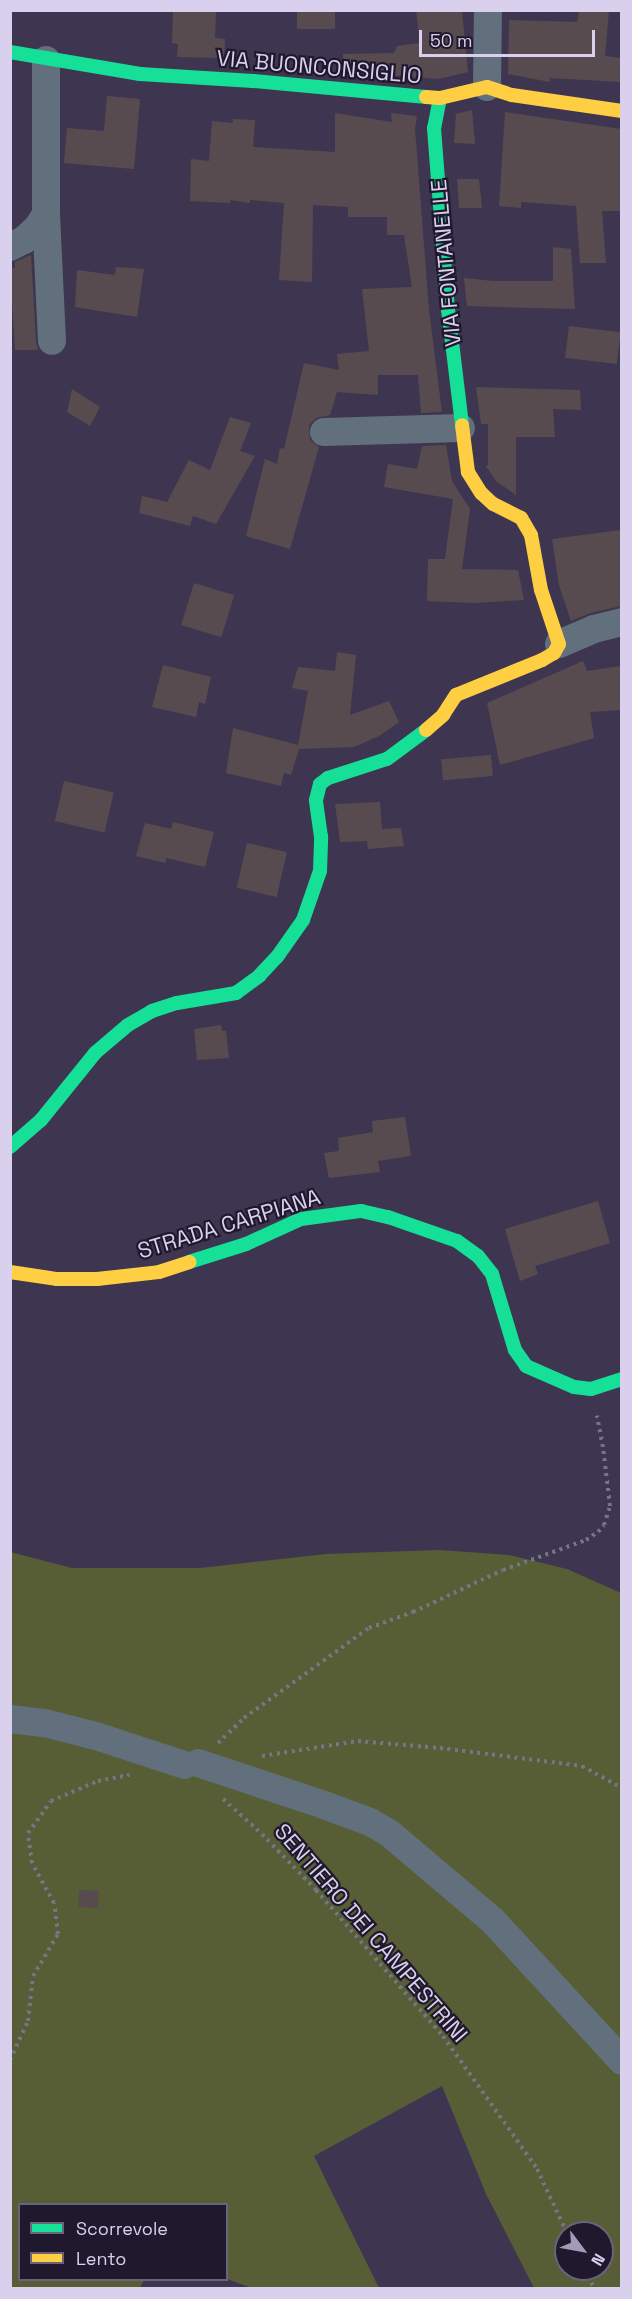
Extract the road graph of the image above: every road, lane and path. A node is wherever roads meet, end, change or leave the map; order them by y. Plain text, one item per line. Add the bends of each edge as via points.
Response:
1 (488, 10) edge
2 (10, 52) edge
3 (46, 60) junction
4 (487, 87) junction
5 (440, 98) junction
6 (621, 111) edge
7 (46, 214) junction
8 (10, 247) edge
9 (52, 340) dead end
10 (461, 428) junction
11 (324, 432) dead end
12 (621, 622) edge
13 (559, 644) junction
14 (10, 1148) edge
15 (10, 1272) edge
16 (621, 1379) edge
17 (591, 1389) junction
18 (10, 1719) edge
19 (254, 1757) dead end
20 (191, 1764) junction
21 (141, 1773) dead end
22 (621, 1788) edge
23 (219, 1795) dead end
24 (10, 2060) edge
25 (621, 2061) edge
26 (561, 2221) edge

1 - 4 street
2 - 3 street, VIA BUONCONSIGLIO
3 - 5 street, VIA BUONCONSIGLIO via 140,74
3 - 7 street
4 - 5 street, VIA BUONCONSIGLIO
4 - 6 street, VIA BUONCONSIGLIO via 512,95
5 - 10 street, VIA FONTANELLE via 434,128
7 - 8 street via 24,240
7 - 9 street
10 - 11 street
10 - 13 street, VIA FONTANELLE via 468,472 474,484 493,504 521,518 531,535 541,590
12 - 13 street
13 - 14 street via 554,653 542,660 456,695 419,737 387,759 320,783 316,800 322,844 320,871 303,920 277,957 236,993 177,1003 128,1024 95,1053 41,1120
15 - 17 street, STRADA CARPIANA via 57,1279 149,1273 246,1244 302,1219 348,1211 380,1214 458,1241 478,1256 492,1274 520,1359 535,1372 574,1387
16 - 17 street
17 - 20 path via 610,1506 598,1532 369,1628 244,1718
18 - 20 street via 45,1723
19 - 22 path via 358,1741 582,1766
20 - 25 street via 324,1805 389,1833 493,1920
21 - 24 path via 98,1780 51,1801 28,1833 32,1863 54,1903 58,1934 33,1976 28,2021
23 - 26 path, SENTIERO DEI CAMPESTRINI via 316,1890 443,2036 537,2169

